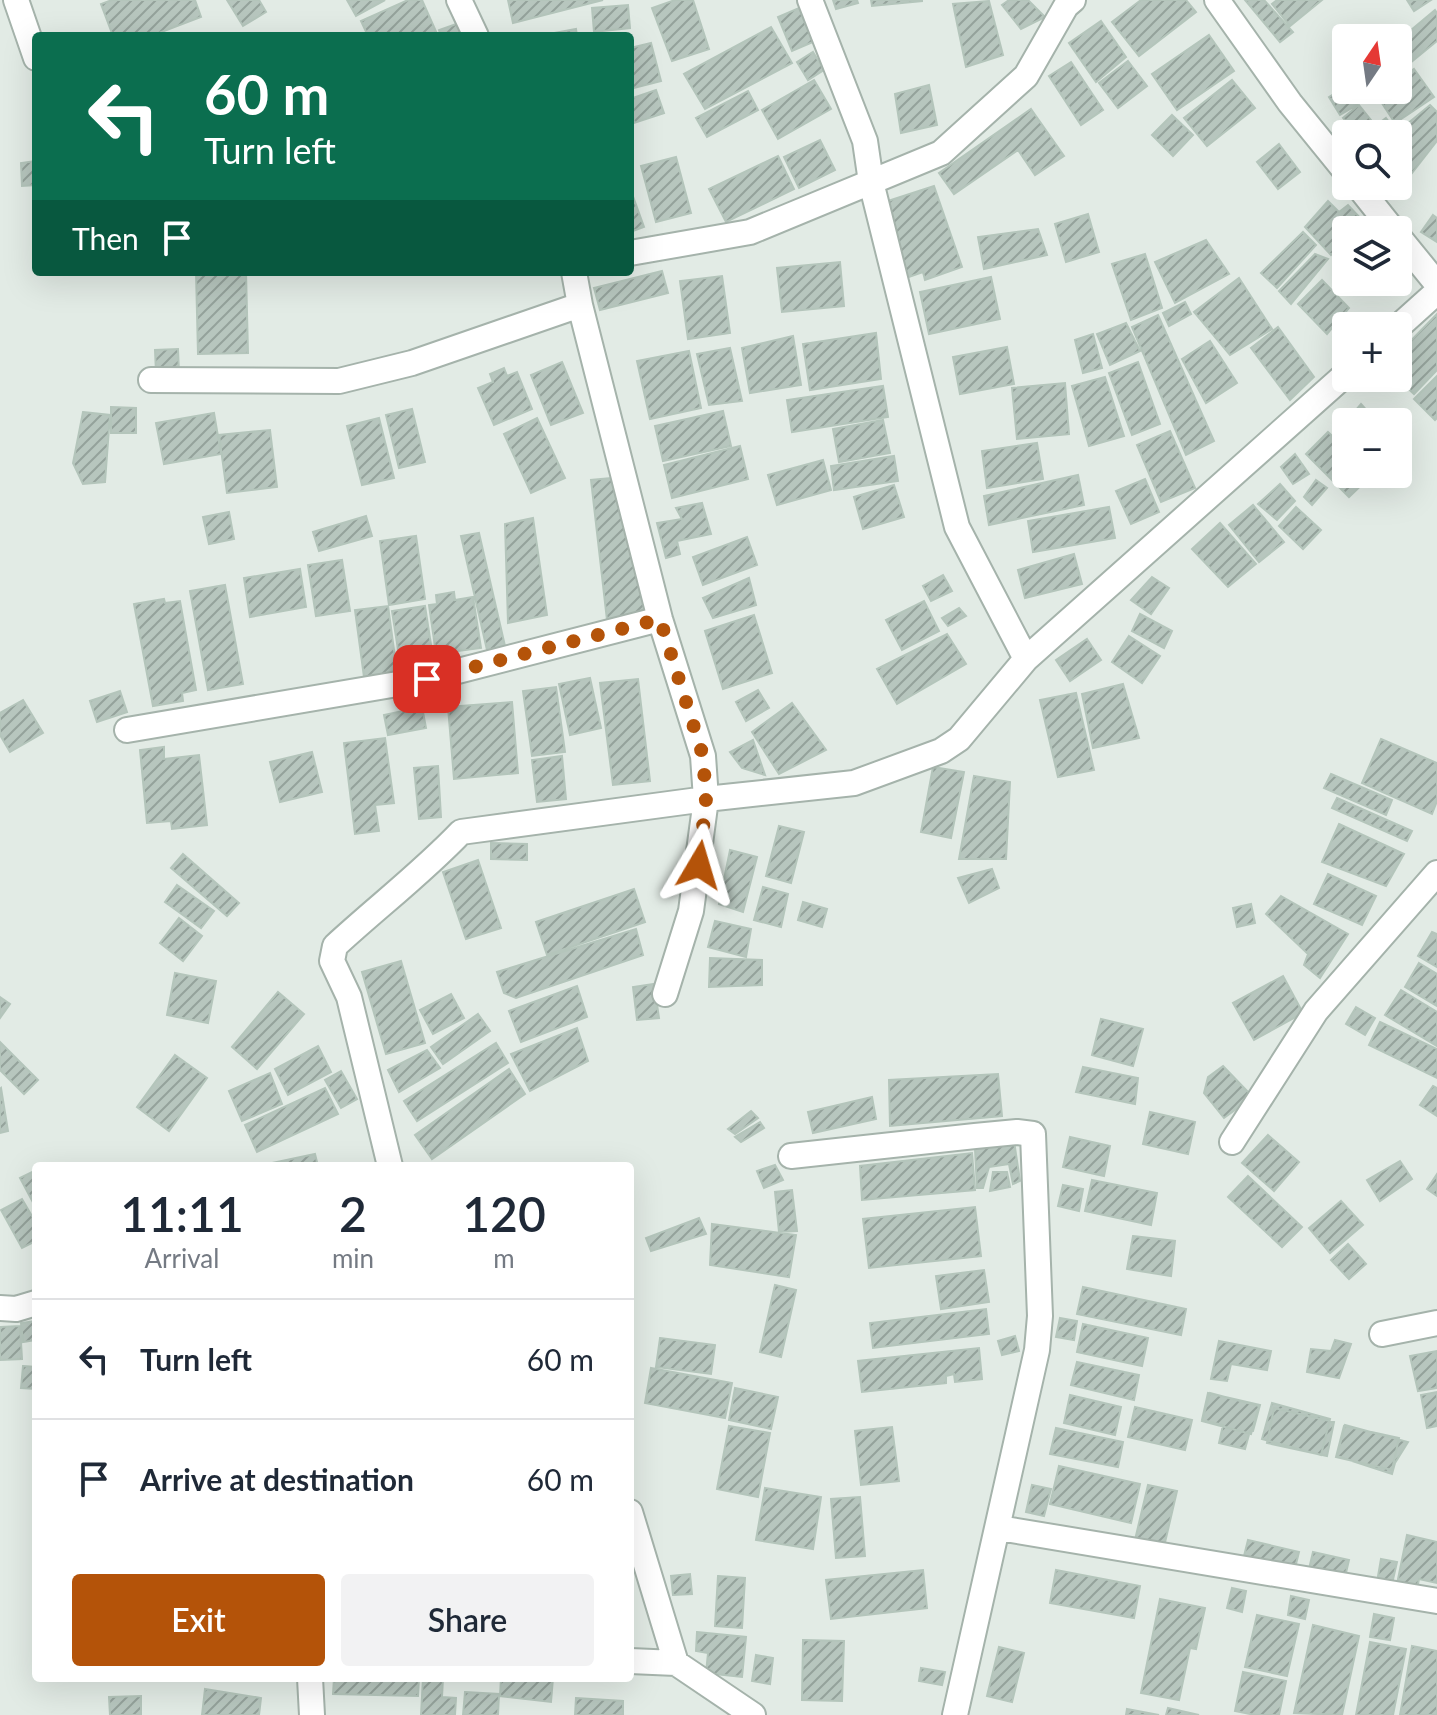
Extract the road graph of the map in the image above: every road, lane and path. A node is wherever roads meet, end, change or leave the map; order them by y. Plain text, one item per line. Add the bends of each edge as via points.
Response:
1 (16, 0) edge
2 (459, 0) edge
3 (810, 0) edge
4 (1073, 0) edge
5 (1217, 0) edge
6 (474, 32) edge
7 (32, 46) edge
8 (1332, 155) edge
9 (871, 182) junction
10 (1369, 200) edge
11 (1382, 216) edge
12 (634, 252) edge
13 (1412, 253) edge
14 (575, 276) edge
15 (1437, 284) edge
16 (1437, 292) edge
17 (580, 305) junction
18 (1412, 314) edge
19 (151, 380) dead end
20 (1332, 386) edge
21 (660, 619) junction
22 (1026, 659) junction
23 (127, 730) dead end
24 (706, 799) junction
25 (1437, 873) edge
26 (665, 994) dead end
27 (1232, 1142) dead end
28 (791, 1156) dead end
29 (389, 1162) edge
30 (32, 1304) edge
31 (0, 1308) edge
32 (1437, 1323) edge
33 (1382, 1334) dead end
34 (634, 1525) edge
35 (999, 1528) junction
36 (1437, 1601) edge
37 (634, 1661) edge
38 (676, 1663) junction
39 (310, 1682) edge
40 (312, 1715) edge
41 (753, 1715) edge
42 (955, 1715) edge

1 - 7 street
2 - 6 street
3 - 9 street via 865,141
4 - 9 street via 1026,76 941,153
5 - 8 street
9 - 12 street via 750,232
9 - 22 street via 957,527
10 - 11 street
13 - 15 street
14 - 17 street
16 - 18 street
17 - 19 street via 412,363 339,381
17 - 21 street
20 - 22 street
21 - 23 street via 427,679
21 - 24 street via 703,756
22 - 24 street via 959,739 941,751 854,783
24 - 26 street via 691,911
24 - 29 street via 461,832 335,946 332,961 349,997
25 - 27 street via 1316,1011
28 - 35 street via 1033,1134 1040,1316
30 - 31 street
32 - 33 street
34 - 38 street
35 - 36 street
35 - 42 street
37 - 38 street
38 - 41 street
39 - 40 street

